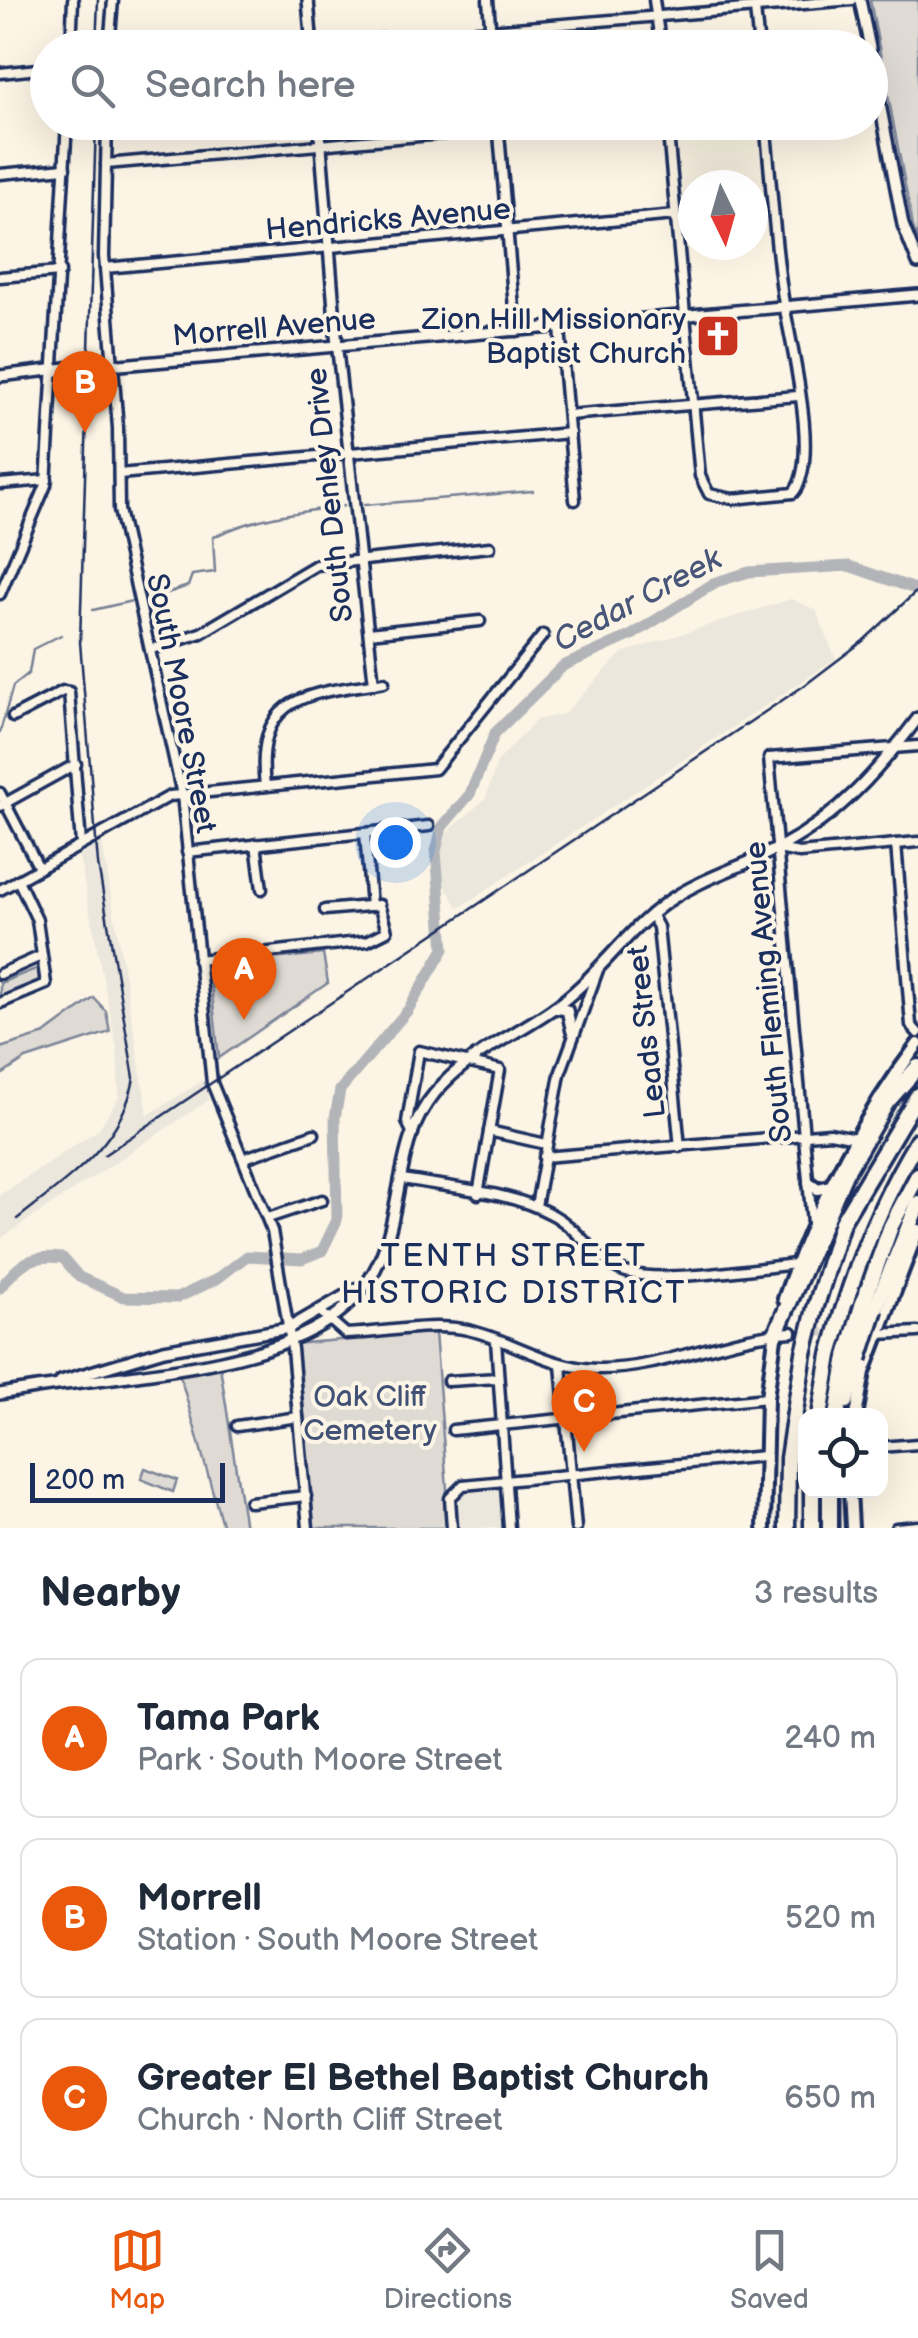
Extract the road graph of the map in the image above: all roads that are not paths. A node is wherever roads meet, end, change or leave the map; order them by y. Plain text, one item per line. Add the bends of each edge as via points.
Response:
1 (73, 0) edge
2 (113, 0) edge
3 (308, 0) edge
4 (488, 0) edge
5 (654, 0) edge
6 (852, 0) edge
7 (860, 0) edge
8 (755, 10) junction
9 (655, 14) junction
10 (490, 29) junction
11 (71, 30) edge
12 (111, 30) edge
13 (311, 30) edge
14 (480, 30) edge
15 (658, 30) edge
16 (757, 30) edge
17 (866, 30) edge
18 (30, 70) edge
19 (0, 73) edge
20 (66, 140) edge
21 (107, 140) edge
22 (320, 140) edge
23 (374, 140) edge
24 (499, 140) edge
25 (668, 140) edge
26 (767, 140) edge
27 (885, 140) edge
28 (321, 146) junction
29 (106, 164) junction
30 (65, 168) junction
31 (0, 174) edge
32 (675, 215) junction
33 (507, 230) junction
34 (328, 246) junction
35 (918, 263) edge
36 (105, 268) junction
37 (60, 272) junction
38 (0, 277) edge
39 (918, 294) edge
40 (786, 306) junction
41 (685, 316) junction
42 (560, 328) junction
43 (516, 331) junction
44 (338, 346) junction
45 (113, 366) junction
46 (54, 372) junction
47 (0, 376) edge
48 (798, 396) junction
49 (695, 405) junction
50 (568, 415) junction
51 (570, 433) junction
52 (348, 453) junction
53 (119, 474) junction
54 (47, 480) junction
55 (0, 484) edge
56 (575, 500) dead end
57 (490, 546) dead end
58 (359, 558) junction
59 (1, 589) edge
60 (480, 621) dead end
61 (368, 632) junction
62 (543, 635) dead end
63 (152, 648) junction
64 (13, 718) dead end
65 (918, 718) edge
66 (918, 746) edge
67 (896, 748) junction
68 (76, 764) junction
69 (265, 786) junction
70 (0, 793) edge
71 (182, 795) junction
72 (3, 804) edge
73 (430, 826) dead end
74 (365, 833) junction
75 (918, 842) edge
76 (81, 844) junction
77 (256, 844) junction
78 (896, 844) junction
79 (778, 849) junction
80 (187, 852) junction
81 (39, 868) junction
82 (18, 880) junction
83 (262, 889) dead end
84 (0, 890) edge
85 (375, 905) junction
86 (325, 910) dead end
87 (652, 914) junction
88 (42, 956) junction
89 (198, 960) junction
90 (598, 969) junction
91 (0, 974) edge
92 (0, 1003) edge
93 (554, 1008) junction
94 (572, 1032) junction
95 (918, 1032) edge
96 (918, 1044) edge
97 (468, 1061) junction
98 (918, 1069) edge
99 (918, 1095) edge
100 (489, 1131) junction
101 (314, 1134) dead end
102 (412, 1134) junction
103 (803, 1136) junction
104 (856, 1138) junction
105 (918, 1140) edge
106 (546, 1144) junction
107 (680, 1147) junction
108 (544, 1157) junction
109 (245, 1158) junction
110 (918, 1175) edge
111 (403, 1179) junction
112 (809, 1182) junction
113 (831, 1186) junction
114 (478, 1194) junction
115 (322, 1200) dead end
116 (918, 1204) edge
117 (536, 1206) junction
118 (268, 1218) junction
119 (812, 1222) junction
120 (842, 1222) junction
121 (918, 1230) edge
122 (913, 1251) edge
123 (796, 1264) junction
124 (868, 1308) junction
125 (325, 1317) junction
126 (289, 1328) junction
127 (792, 1332) tunnel mouth
128 (918, 1332) edge
129 (776, 1333) junction
130 (874, 1333) junction
131 (290, 1340) junction
132 (496, 1340) junction
133 (218, 1341) junction
134 (221, 1358) junction
135 (561, 1364) junction
136 (498, 1378) junction
137 (448, 1382) dead end
138 (54, 1384) junction
139 (0, 1394) edge
140 (767, 1398) junction
141 (821, 1408) edge
142 (841, 1408) edge
143 (858, 1408) edge
144 (565, 1416) junction
145 (298, 1417) junction
146 (502, 1424) junction
147 (236, 1426) dead end
148 (453, 1430) dead end
149 (918, 1444) edge
150 (888, 1446) edge
151 (764, 1456) junction
152 (570, 1473) junction
153 (505, 1480) junction
154 (306, 1496) junction
155 (812, 1498) edge
156 (830, 1498) edge
157 (850, 1498) edge
158 (250, 1502) dead end
159 (918, 1526) edge
160 (308, 1528) edge
161 (452, 1528) edge
162 (509, 1528) edge
163 (576, 1528) edge
164 (764, 1528) edge
165 (784, 1528) edge
166 (812, 1528) edge
167 (830, 1528) edge
168 (852, 1528) edge
169 (896, 1528) edge

1 - 11 street
2 - 12 street
3 - 13 street
4 - 10 street
5 - 9 street
6 - 8 street
7 - 17 street
8 - 9 street
8 - 16 street
9 - 10 street
9 - 15 street
10 - 14 street
18 - 19 street
20 - 30 street
21 - 29 street, South Moore Street
22 - 28 street, South Denley Drive
23 - 28 street
24 - 33 street
25 - 32 street
26 - 40 street
27 - 35 street
28 - 29 street
28 - 34 street, South Denley Drive
29 - 36 street, South Moore Street
30 - 31 street
30 - 37 street
32 - 33 street, Hendricks Avenue
32 - 41 street
33 - 34 street, Hendricks Avenue
33 - 43 street
34 - 36 street, Hendricks Avenue
34 - 44 street, South Denley Drive
36 - 45 street, South Moore Street
37 - 38 street
37 - 46 street
39 - 40 street, Morrell Avenue
40 - 41 street, Morrell Avenue
40 - 48 street
41 - 42 street, Morrell Avenue
41 - 49 street
42 - 43 street, Morrell Avenue
42 - 50 street
43 - 44 street, Morrell Avenue
44 - 45 street, Morrell Avenue
44 - 52 street, South Denley Drive
45 - 46 street, Morrell Avenue
45 - 53 street, South Moore Street
46 - 47 street, Morrell Avenue
46 - 54 street
48 - 49 street
48 - 49 street via 800,484 793,493 733,499 708,494 700,476
49 - 50 street
50 - 51 street
51 - 52 street
51 - 56 street
52 - 53 street
52 - 58 street, South Denley Drive
53 - 63 street, South Moore Street via 119,510
54 - 55 street
54 - 59 street
57 - 58 street
58 - 61 street, South Denley Drive
58 - 63 street via 302,570 201,632
60 - 61 street
61 - 69 street, South Denley Drive via 379,683 306,695 284,707 264,748
62 - 69 street via 435,769
63 - 71 street, South Moore Street
64 - 68 street via 62,691 70,696
65 - 67 street
66 - 67 street
67 - 79 street via 844,805
67 - 79 street, South Fleming Avenue via 769,758
68 - 72 street
68 - 76 street
69 - 71 street
70 - 72 street
71 - 76 street
71 - 80 street, South Moore Street
72 - 81 street
73 - 74 street
74 - 77 street
74 - 85 street
75 - 78 street
76 - 81 street
77 - 80 street
77 - 83 street
78 - 79 street
78 - 95 street via 912,1024
79 - 87 street via 707,878
79 - 103 street, South Fleming Avenue
80 - 89 street, South Moore Street
81 - 82 street
82 - 84 street
82 - 88 street via 33,909
85 - 86 street
85 - 89 street via 387,924 378,938
87 - 90 street
87 - 107 street, Leads Street
88 - 91 street
88 - 92 street via 43,988
89 - 109 street, South Moore Street via 212,1083
90 - 93 street
90 - 94 street
93 - 94 street via 566,1010
93 - 97 street
94 - 106 street
96 - 104 main road
97 - 100 street via 493,1066 500,1075
97 - 102 street via 433,1094
97 - 102 street via 419,1051 407,1122
98 - 120 highway via 860,1168
98 - 129 highway via 887,1102 846,1174
99 - 120 highway
100 - 106 street
100 - 114 street
101 - 109 street
102 - 111 street
103 - 104 street
103 - 107 street
103 - 112 street, South Fleming Avenue
104 - 113 main road
105 - 141 highway, bridge via 860,1254
106 - 108 street
107 - 108 street
108 - 117 street
109 - 118 street, South Moore Street
110 - 124 highway via 891,1226
111 - 114 street
111 - 125 street via 386,1246 364,1284
112 - 113 main road via 818,1189
112 - 119 street, South Fleming Avenue
113 - 119 main road
114 - 117 street
115 - 118 street
116 - 124 highway
117 - 123 street via 626,1272
118 - 126 street, South Moore Street
119 - 123 main road
120 - 165 highway, bridge via 804,1353
121 - 122 main road
122 - 130 main road
123 - 129 main road
124 - 142 highway, bridge
125 - 126 street
125 - 131 street
125 - 132 street via 346,1334 441,1327
126 - 131 street, South Moore Street
126 - 133 street
127 - 129 street
128 - 130 street
129 - 135 street via 624,1368
129 - 140 main road
130 - 143 main road
131 - 134 street
131 - 145 street, South Moore Street
132 - 135 street
132 - 136 street
133 - 134 street
133 - 138 street
134 - 138 street
135 - 144 street
136 - 137 street
136 - 146 street
138 - 139 street
140 - 144 street
140 - 151 main road
144 - 146 street
144 - 152 street
145 - 147 street
145 - 154 street, South Moore Street
146 - 148 street
146 - 153 street
149 - 150 street
151 - 152 street
151 - 164 main road
152 - 153 street
152 - 163 street
153 - 161 street via 463,1485 450,1498
153 - 162 street
154 - 158 street
154 - 160 street, South Moore Street
155 - 166 highway
156 - 167 highway
157 - 168 main road
159 - 169 street

